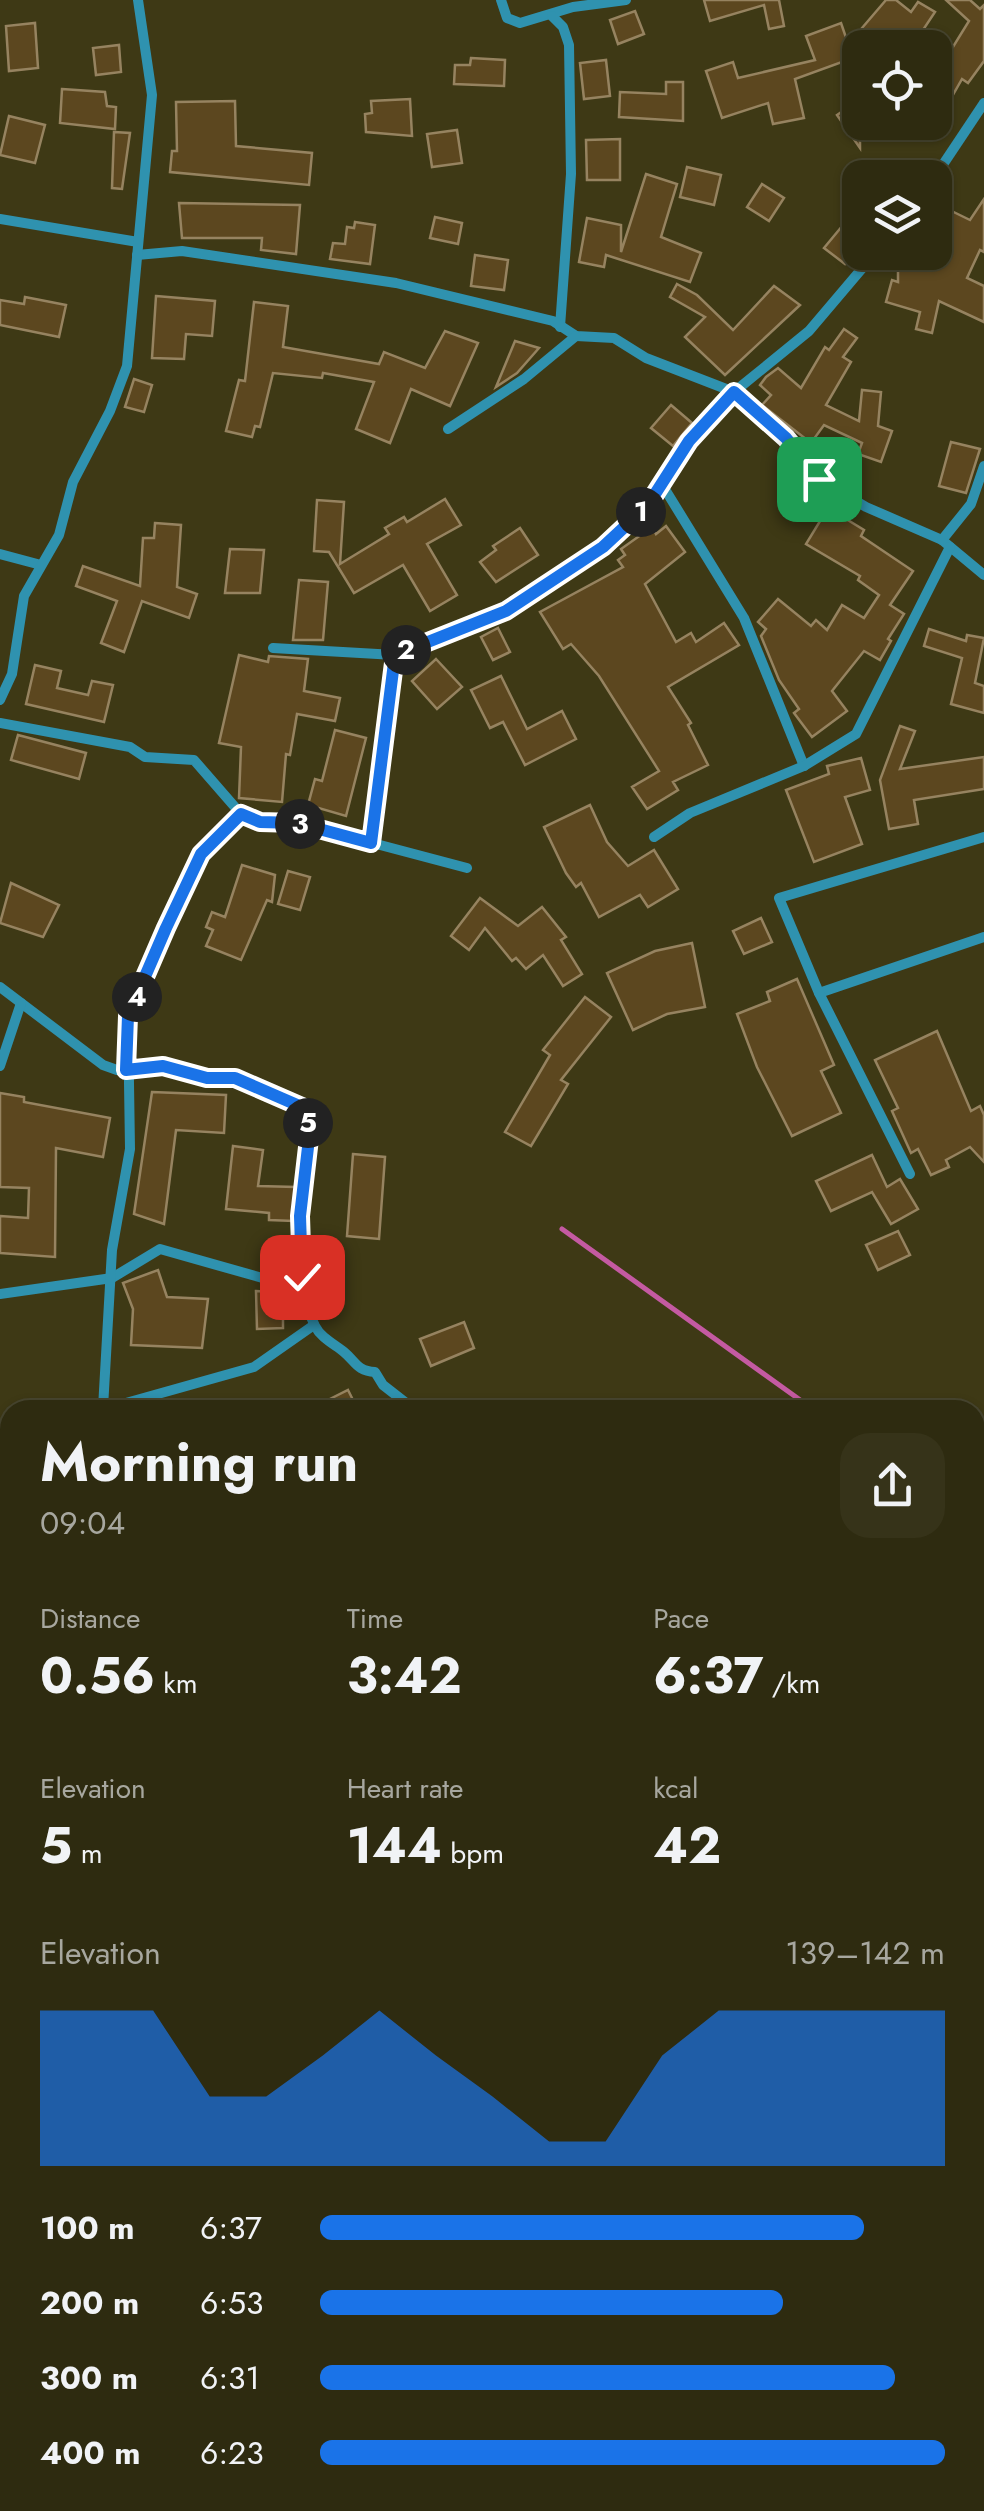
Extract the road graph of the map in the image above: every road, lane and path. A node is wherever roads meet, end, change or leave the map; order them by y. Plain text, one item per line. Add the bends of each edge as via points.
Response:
1 (138, 0) edge
2 (501, 0) edge
3 (626, 0) edge
4 (552, 16) junction
5 (984, 103) edge
6 (946, 160) edge
7 (0, 218) edge
8 (138, 242) junction
9 (137, 256) junction
10 (861, 270) edge
11 (560, 327) junction
12 (576, 336) junction
13 (734, 392) junction
14 (448, 429) dead end
15 (984, 466) edge
16 (664, 486) junction
17 (946, 544) junction
18 (0, 554) edge
19 (41, 565) junction
20 (984, 574) edge
21 (273, 648) dead end
22 (395, 655) junction
23 (0, 700) edge
24 (0, 723) edge
25 (804, 766) junction
26 (241, 814) junction
27 (654, 837) dead end
28 (984, 838) edge
29 (371, 843) junction
30 (467, 868) dead end
31 (984, 937) edge
32 (0, 987) edge
33 (819, 992) junction
34 (22, 1003) junction
35 (0, 1066) edge
36 (126, 1070) junction
37 (910, 1174) dead end
38 (112, 1278) junction
39 (305, 1290) junction
40 (0, 1294) edge
41 (314, 1326) junction
42 (103, 1400) edge
43 (134, 1400) edge
44 (402, 1400) edge

1 - 8 street via 152,95
2 - 4 street via 507,18 520,24
3 - 4 street
4 - 11 street via 569,46 570,174
5 - 6 street
7 - 8 street
8 - 9 street
9 - 11 street via 182,252 396,283
9 - 19 street via 128,366 73,482 60,535
10 - 13 street via 809,332
11 - 12 street
12 - 13 street via 614,338 646,358
12 - 14 street
13 - 16 street via 689,441
13 - 17 street via 786,438 819,479
15 - 17 street
16 - 22 street via 603,547 506,611
16 - 25 street via 744,618
17 - 20 street
17 - 25 street via 856,734
18 - 19 street
19 - 23 street via 24,596 12,674
21 - 22 street
22 - 29 street
24 - 26 street via 130,747 145,757 194,760
25 - 27 street via 690,813
26 - 29 street
26 - 36 street via 201,854 166,928 128,1016
28 - 33 street via 779,898
29 - 30 street
31 - 33 street
32 - 34 street
33 - 37 street
34 - 35 street
34 - 36 street via 102,1065
36 - 38 street via 130,1149
36 - 39 street via 163,1066 235,1078 304,1108 310,1130 300,1216
38 - 39 street via 160,1249
38 - 40 street
38 - 42 street
39 - 41 street
41 - 43 street via 254,1366
41 - 44 street

